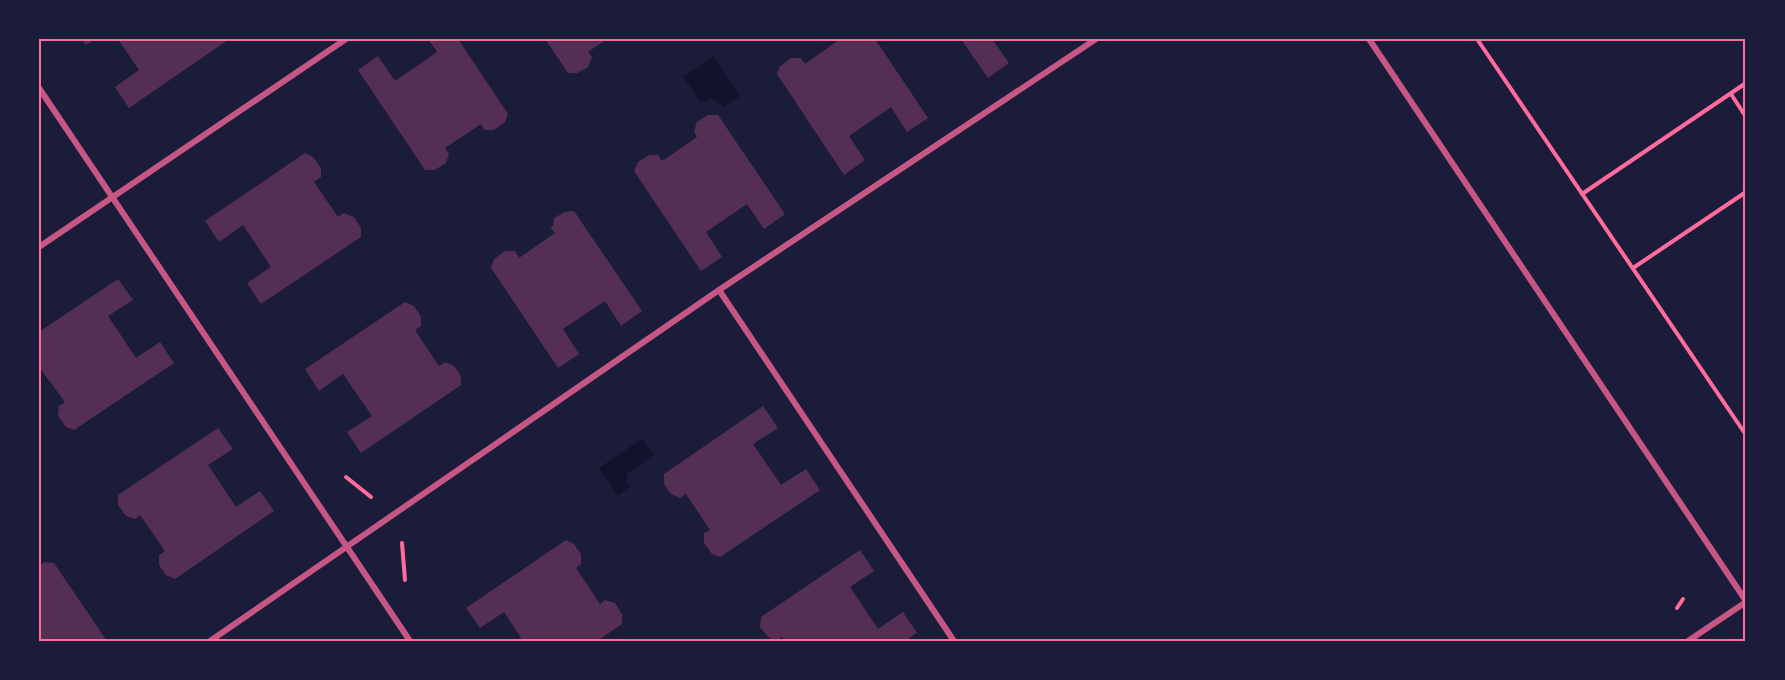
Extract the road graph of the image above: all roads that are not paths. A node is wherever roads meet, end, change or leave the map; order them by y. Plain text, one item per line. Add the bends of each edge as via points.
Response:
1 (346, 39) edge
2 (1096, 39) edge
3 (1369, 39) edge
4 (39, 88) edge
5 (113, 197) junction
6 (39, 247) edge
7 (719, 290) junction
8 (347, 548) junction
9 (1746, 602) edge
10 (210, 641) edge
11 (410, 641) edge
12 (954, 641) edge
13 (1688, 641) edge

1 - 5 street
2 - 7 street
3 - 9 street
4 - 5 street
5 - 6 street
5 - 8 street
7 - 8 street
7 - 12 street
8 - 10 street
8 - 11 street
9 - 13 street

